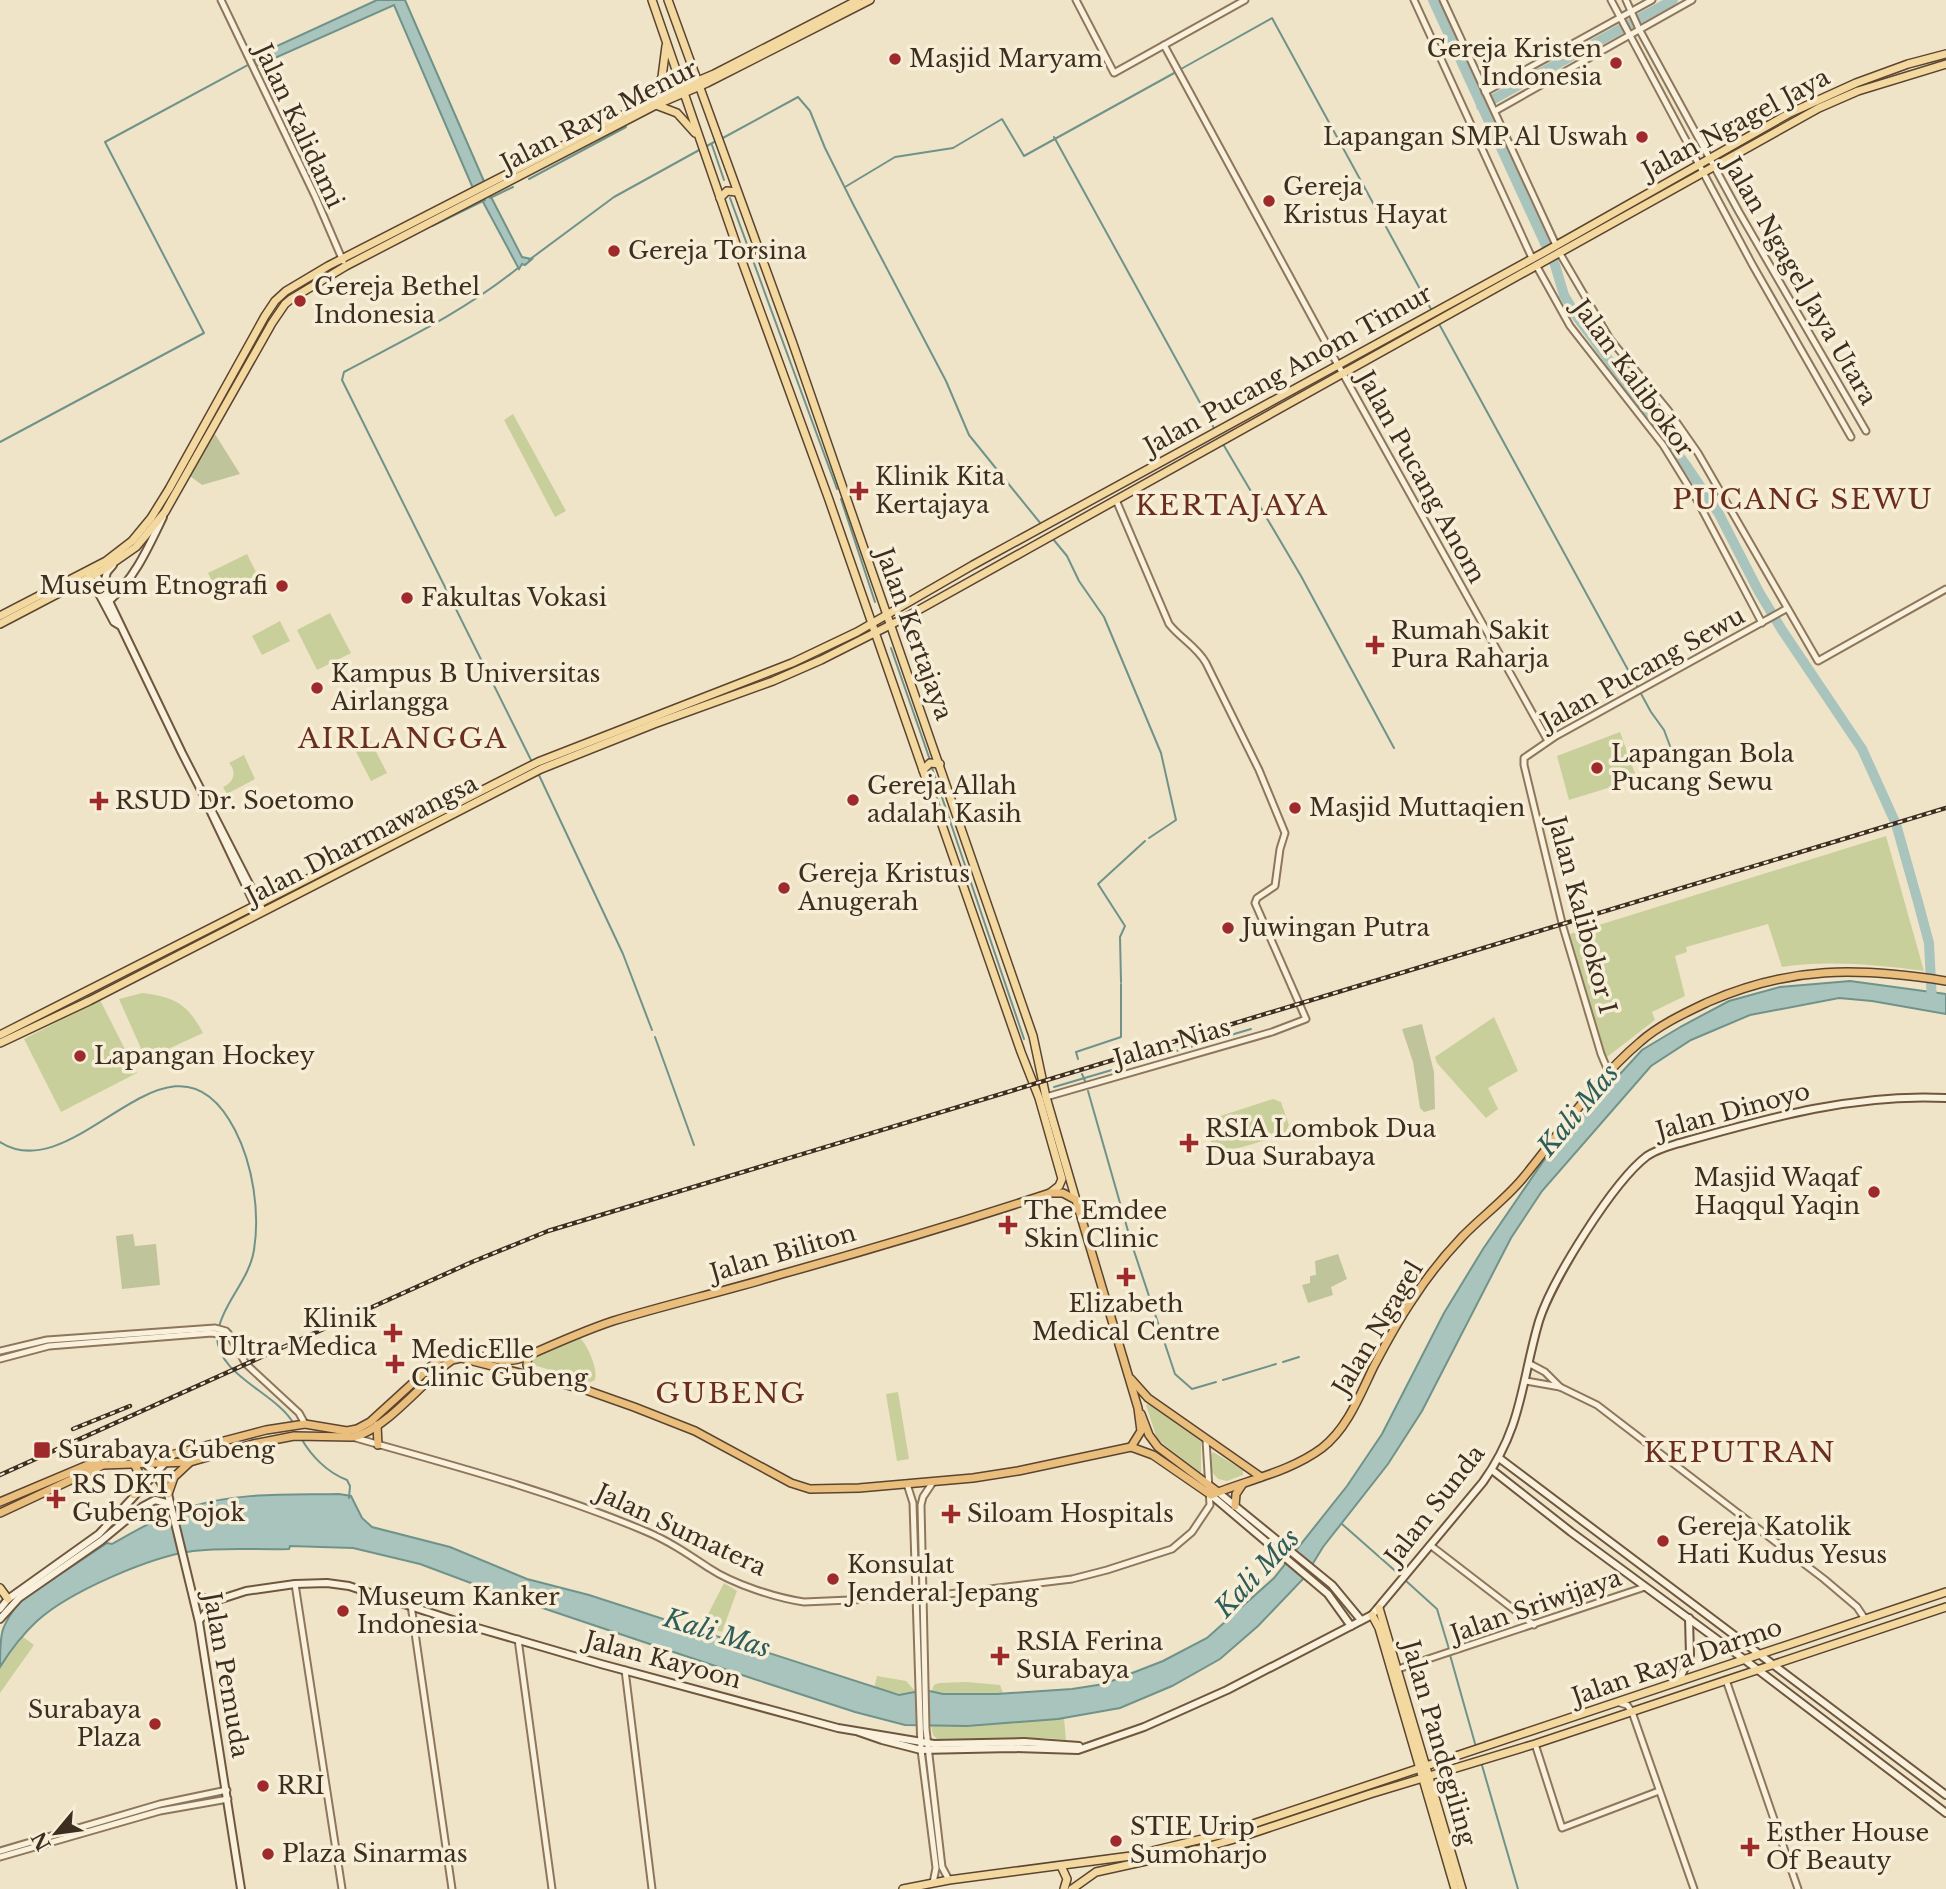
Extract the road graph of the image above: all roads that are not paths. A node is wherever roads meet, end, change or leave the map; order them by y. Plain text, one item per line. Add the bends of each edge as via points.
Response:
1 (221, 0) edge
2 (652, 0) edge
3 (668, 0) edge
4 (858, 0) edge
5 (870, 0) edge
6 (1076, 0) edge
7 (1245, 0) edge
8 (1414, 0) edge
9 (1443, 0) edge
10 (1611, 0) edge
11 (1626, 0) edge
12 (1652, 0) edge
13 (1692, 0) edge
14 (1631, 13) junction
15 (1620, 19) junction
16 (822, 22) junction
17 (1638, 27) junction
18 (1627, 33) junction
19 (666, 39) junction
20 (1164, 45) junction
21 (1946, 54) edge
22 (1946, 64) edge
23 (715, 79) junction
24 (699, 84) junction
25 (684, 89) junction
26 (1486, 94) junction
27 (1815, 100) junction
28 (653, 103) junction
29 (1819, 108) junction
30 (1494, 109) junction
31 (709, 113) junction
32 (699, 139) junction
33 (1709, 158) junction
34 (1698, 164) junction
35 (1714, 167) junction
36 (1703, 173) junction
37 (737, 192) junction
38 (720, 198) junction
39 (1556, 249) junction
40 (1534, 262) junction
41 (344, 263) junction
42 (1475, 289) junction
43 (1480, 298) junction
44 (1338, 364) junction
45 (1343, 374) junction
46 (216, 413) junction
47 (1866, 431) dead end
48 (1851, 438) dead end
49 (843, 491) junction
50 (828, 497) junction
51 (1116, 500) junction
52 (165, 512) junction
53 (1044, 526) joint
54 (1051, 536) joint
55 (114, 564) junction
56 (91, 572) junction
57 (103, 588) junction
58 (1946, 589) edge
59 (109, 601) junction
60 (1786, 610) junction
61 (887, 614) junction
62 (0, 616) edge
63 (872, 622) junction
64 (1764, 622) junction
65 (0, 624) edge
66 (119, 625) junction
67 (890, 625) junction
68 (875, 632) junction
69 (652, 721) junction
70 (1548, 741) junction
71 (937, 763) junction
72 (1524, 765) joint
73 (924, 768) junction
74 (530, 770) junction
75 (347, 859) junction
76 (351, 868) junction
77 (260, 909) junction
78 (156, 962) junction
79 (1942, 980) edge
80 (85, 993) junction
81 (89, 1001) junction
82 (0, 1035) edge
83 (0, 1043) edge
84 (1035, 1047) junction
85 (1021, 1052) junction
86 (1609, 1073) junction
87 (1046, 1097) junction
88 (1946, 1098) edge
89 (1051, 1193) junction
90 (1076, 1200) junction
91 (145, 1335) junction
92 (0, 1351) edge
93 (528, 1355) junction
94 (0, 1359) edge
95 (1530, 1364) junction
96 (533, 1376) junction
97 (1128, 1376) junction
98 (1526, 1381) junction
99 (1560, 1387) junction
100 (1138, 1408) junction
101 (302, 1424) junction
102 (377, 1425) junction
103 (352, 1437) junction
104 (1206, 1440) junction
105 (378, 1445) junction
106 (1131, 1447) junction
107 (173, 1455) junction
108 (107, 1456) junction
109 (1499, 1458) junction
110 (190, 1462) junction
111 (135, 1464) junction
112 (145, 1464) junction
113 (164, 1464) junction
114 (1492, 1470) junction
115 (155, 1472) junction
116 (1261, 1477) junction
117 (933, 1482) junction
118 (907, 1484) junction
119 (1242, 1484) junction
120 (1210, 1486) junction
121 (168, 1494) junction
122 (1214, 1494) junction
123 (134, 1495) junction
124 (0, 1502) edge
125 (170, 1504) junction
126 (1221, 1504) junction
127 (1235, 1506) junction
128 (1208, 1510) junction
129 (0, 1513) edge
130 (131, 1517) junction
131 (105, 1528) junction
132 (918, 1529) junction
133 (1598, 1533) junction
134 (1608, 1541) junction
135 (1430, 1545) junction
136 (1588, 1545) junction
137 (1601, 1554) junction
138 (1289, 1556) junction
139 (1310, 1574) junction
140 (295, 1584) junction
141 (1645, 1587) junction
142 (1, 1590) edge
143 (1946, 1592) edge
144 (193, 1595) junction
145 (921, 1597) junction
146 (8, 1599) junction
147 (215, 1601) junction
148 (411, 1605) junction
149 (1946, 1607) edge
150 (1378, 1608) junction
151 (0, 1609) edge
152 (1372, 1615) junction
153 (1689, 1618) junction
154 (0, 1619) edge
155 (1865, 1619) junction
156 (1361, 1620) junction
157 (199, 1622) junction
158 (1534, 1625) junction
159 (1351, 1626) junction
160 (518, 1639) junction
161 (1760, 1655) junction
162 (1745, 1660) junction
163 (1774, 1665) junction
164 (1398, 1669) junction
165 (625, 1670) junction
166 (1759, 1670) junction
167 (1726, 1680) junction
168 (1678, 1683) junction
169 (1616, 1702) junction
170 (1632, 1712) junction
171 (1535, 1744) junction
172 (924, 1746) junction
173 (1424, 1768) junction
174 (1427, 1778) junction
175 (227, 1790) junction
176 (1659, 1791) junction
177 (1946, 1796) edge
178 (228, 1799) junction
179 (1946, 1813) edge
180 (108, 1823) junction
181 (42, 1842) junction
182 (0, 1851) edge
183 (0, 1857) edge
184 (1061, 1866) junction
185 (1025, 1872) junction
186 (949, 1881) junction
187 (930, 1886) edge
188 (241, 1889) edge
189 (342, 1889) edge
190 (452, 1889) edge
191 (552, 1889) edge
192 (652, 1889) edge
193 (904, 1889) edge
194 (1064, 1889) edge
195 (1072, 1889) edge
196 (1455, 1889) edge
197 (1462, 1889) edge
198 (1694, 1889) edge
199 (1798, 1889) edge

1 - 41 street, Jalan Kalidami
2 - 19 main road, Jalan Kertajaya
3 - 24 main road, Jalan Kertajaya
4 - 16 main road, Jalan Raya Menur
5 - 16 main road, Jalan Raya Menur
6 - 20 street via 1114,73
7 - 20 street
8 - 40 street, Jalan Kalibokor
9 - 26 street
10 - 15 street, Jalan Ngagel Jaya Utara
11 - 14 street, Jalan Ngagel Jaya Utara
12 - 14 street
13 - 17 street
14 - 15 street
14 - 17 street, Jalan Ngagel Jaya Utara
15 - 18 street, Jalan Ngagel Jaya Utara
15 - 26 street
16 - 23 main road, Jalan Raya Menur
16 - 24 main road, Jalan Raya Menur
17 - 18 street
17 - 33 street, Jalan Ngagel Jaya Utara
18 - 30 street
18 - 34 street, Jalan Ngagel Jaya Utara
19 - 25 main road, Jalan Kertajaya
19 - 28 main road via 662,77
20 - 44 street, Jalan Pucang Anom
21 - 27 main road, Jalan Ngagel Jaya
22 - 29 main road, Jalan Ngagel Jaya
23 - 24 main road, Jalan Raya Menur
23 - 31 main road via 708,93
24 - 25 main road, Jalan Raya Menur
24 - 31 main road, Jalan Kertajaya
25 - 28 main road, Jalan Raya Menur
25 - 32 main road, Jalan Kertajaya
26 - 30 street
27 - 29 main road
27 - 33 main road, Jalan Ngagel Jaya
28 - 32 main road via 677,113
28 - 41 main road, Jalan Raya Menur
29 - 35 main road, Jalan Ngagel Jaya
30 - 39 street
31 - 37 main road, Jalan Kertajaya
32 - 38 main road, Jalan Kertajaya
33 - 34 main road, Jalan Ngagel Jaya
33 - 35 street, Jalan Ngagel Jaya Utara
34 - 36 street, Jalan Ngagel Jaya Utara
34 - 39 main road, Jalan Ngagel Jaya
35 - 36 main road, Jalan Ngagel Jaya
35 - 47 street, Jalan Ngagel Jaya Utara
36 - 39 main road, Jalan Ngagel Jaya
36 - 48 street, Jalan Ngagel Jaya Utara
37 - 38 main road via 727,191
37 - 49 main road, Jalan Kertajaya
38 - 50 main road, Jalan Kertajaya
39 - 40 main road, Jalan Pucang Anom Timur
39 - 60 street via 1610,340 1693,444
40 - 42 main road, Jalan Pucang Anom Timur
40 - 43 main road, Jalan Pucang Anom Timur
40 - 64 street, Jalan Kalibokor via 1570,326 1668,452
41 - 46 main road, Jalan Raya Menur via 285,304
42 - 43 main road
42 - 44 main road, Jalan Pucang Anom Timur
43 - 45 main road, Jalan Pucang Anom Timur
44 - 45 street, Jalan Pucang Anom
44 - 53 main road, Jalan Pucang Anom Timur
45 - 51 main road, Jalan Pucang Anom Timur
45 - 70 street, Jalan Pucang Anom
46 - 52 main road
46 - 56 main road via 151,518 121,551
49 - 50 main road
49 - 61 main road, Jalan Kertajaya
50 - 63 main road, Jalan Kertajaya
51 - 54 main road, Jalan Pucang Anom Timur
51 - 87 street, Jalan Nias via 1169,624 1206,663 1285,833 1275,886 1255,903 1306,1019
52 - 55 main road via 136,547
52 - 59 main road via 134,574
53 - 61 main road, Jalan Dharmawangsa
54 - 67 main road, Jalan Dharmawangsa
55 - 56 main road
55 - 57 main road
56 - 57 main road
56 - 62 main road
56 - 65 main road
56 - 66 main road
57 - 59 main road
58 - 60 street via 1818,661
59 - 66 main road
60 - 64 street, Jalan Pucang Sewu
61 - 63 main road, Jalan Dharmawangsa
61 - 67 main road, Jalan Kertajaya
63 - 68 main road, Jalan Kertajaya
63 - 69 main road, Jalan Dharmawangsa via 792,663
64 - 70 street, Jalan Pucang Sewu
66 - 77 main road
67 - 68 main road, Jalan Dharmawangsa
67 - 71 main road, Jalan Kertajaya
68 - 69 main road, Jalan Dharmawangsa via 773,681
68 - 73 main road, Jalan Kertajaya
69 - 74 main road, Jalan Dharmawangsa
70 - 72 street, Jalan Pucang Sewu via 1526,755
71 - 73 main road
71 - 84 main road, Jalan Kertajaya
72 - 86 street, Jalan Kalibokor I via 1563,927
73 - 85 main road, Jalan Kertajaya
74 - 75 main road, Jalan Dharmawangsa
74 - 76 main road, Jalan Dharmawangsa
75 - 76 main road
75 - 77 main road, Jalan Dharmawangsa
76 - 77 main road, Jalan Dharmawangsa
77 - 78 main road, Jalan Dharmawangsa
78 - 80 main road, Jalan Dharmawangsa
78 - 81 main road, Jalan Dharmawangsa
79 - 86 highway, Jalan Ngagel via 1825,971 1766,981 1675,1019 1641,1041
80 - 81 main road
80 - 82 main road, Jalan Dharmawangsa
81 - 83 main road, Jalan Dharmawangsa
84 - 85 main road via 1029,1054
84 - 87 main road, Jalan Kertajaya
85 - 89 main road, Jalan Kertajaya via 1061,1174 1059,1186
86 - 116 highway, Jalan Ngagel via 1521,1181 1436,1268 1399,1320 1334,1436 1316,1451
87 - 90 main road, Jalan Kertajaya
88 - 95 main road, Jalan Dinoyo via 1826,1105 1649,1154 1607,1201 1554,1288 1540,1320
89 - 90 highway
89 - 93 highway, Jalan Biliton via 612,1321
90 - 97 highway
91 - 92 street via 47,1340
91 - 94 street via 49,1346
91 - 101 street via 225,1332 246,1364 299,1413
93 - 96 highway via 527,1368
93 - 101 highway via 509,1362 450,1353 362,1427 347,1431
95 - 98 main road, Jalan Dinoyo
95 - 99 street
96 - 102 highway, Jalan Sumatera via 467,1359 452,1360
96 - 118 highway via 586,1390 695,1431 799,1485 825,1490
97 - 100 highway
97 - 104 highway via 1148,1398
98 - 99 street
98 - 109 main road, Jalan Sunda via 1512,1432
99 - 155 street via 1597,1405 1824,1579 1857,1606
100 - 106 highway via 1141,1432
100 - 120 highway via 1158,1447
101 - 107 highway
102 - 103 highway, Jalan Sumatera
102 - 105 highway
103 - 105 street, Jalan Sumatera
103 - 110 highway, Jalan Sumatera via 294,1436
104 - 116 highway
104 - 120 street
105 - 145 street, Jalan Sumatera via 577,1503 677,1545 731,1579 790,1600
106 - 117 highway via 1018,1471
106 - 122 highway via 1153,1455
107 - 108 highway via 126,1451
107 - 113 main road
108 - 112 main road via 134,1456
108 - 124 highway
109 - 114 main road, Jalan Sunda
109 - 133 main road
110 - 113 highway, Jalan Sumatera
110 - 121 highway via 174,1477
111 - 112 highway, Jalan Sumatera
111 - 123 highway via 140,1475
111 - 129 highway, Jalan Sumatera via 95,1467
112 - 113 highway, Jalan Sumatera
112 - 115 main road
113 - 115 main road
114 - 135 main road, Jalan Sunda
114 - 136 main road
115 - 121 main road, Jalan Pemuda
115 - 123 main road
116 - 119 highway, Jalan Ngagel
117 - 118 highway
117 - 132 street via 923,1497
118 - 132 street
119 - 122 highway, Jalan Ngagel
119 - 127 highway
120 - 122 highway
121 - 125 main road, Jalan Pemuda
122 - 126 main road
122 - 127 main road
122 - 128 street, Jalan Sumatera
123 - 131 main road
125 - 130 main road via 153,1501
125 - 144 main road, Jalan Pemuda
126 - 128 street, Jalan Sumatera
126 - 138 main road
127 - 138 main road
128 - 145 street, Jalan Sumatera via 1179,1544 1107,1570 1047,1583
130 - 131 main road
130 - 154 main road via 19,1598
131 - 146 main road
132 - 145 street
133 - 134 main road
133 - 136 main road
134 - 137 main road
134 - 161 main road
135 - 150 main road, Jalan Sunda
135 - 158 street
136 - 137 main road
137 - 141 main road
138 - 139 main road
139 - 156 main road via 1340,1594
139 - 159 main road
140 - 147 main road, Jalan Kayoon
140 - 148 main road, Jalan Kayoon via 349,1586
140 - 189 street
141 - 153 main road
141 - 158 street, Jalan Sriwijaya
142 - 146 main road
143 - 155 main road, Jalan Raya Darmo
144 - 147 main road
144 - 157 main road, Jalan Pemuda
145 - 172 street
146 - 151 main road
147 - 157 main road
148 - 160 main road, Jalan Kayoon
148 - 190 street
149 - 163 main road, Jalan Raya Darmo
150 - 152 main road, Jalan Sunda
150 - 164 main road, Jalan Pandegiling
152 - 156 main road
152 - 173 main road, Jalan Pandegiling
153 - 162 main road
153 - 168 main road via 1690,1655
155 - 161 main road, Jalan Raya Darmo
156 - 159 main road
157 - 175 main road, Jalan Pemuda
158 - 164 street, Jalan Sriwijaya
159 - 172 main road, Jalan Kayoon via 1213,1696 1083,1748 1024,1742
160 - 165 main road, Jalan Kayoon
160 - 191 street
161 - 162 main road, Jalan Raya Darmo
161 - 163 main road
162 - 166 main road
162 - 168 main road, Jalan Raya Darmo
163 - 166 main road, Jalan Raya Darmo
163 - 177 main road
164 - 173 main road, Jalan Pandegiling
165 - 172 main road, Jalan Kayoon via 799,1719
165 - 192 street
166 - 167 main road, Jalan Raya Darmo
166 - 179 main road
167 - 170 main road, Jalan Raya Darmo
167 - 199 street
168 - 169 main road, Jalan Raya Darmo
169 - 170 street
169 - 173 main road, Jalan Raya Darmo
170 - 171 main road, Jalan Raya Darmo
170 - 176 street
171 - 174 main road, Jalan Raya Darmo
171 - 176 street via 1562,1828
172 - 186 street via 942,1867
172 - 187 street via 936,1868
173 - 174 main road, Jalan Pandegiling
173 - 184 main road, Jalan Raya Darmo via 1187,1844
174 - 195 main road, Jalan Raya Darmo via 1209,1846 1096,1872
174 - 196 main road, Jalan Pandegiling
174 - 197 main road, Jalan Pandegiling
175 - 178 main road, Jalan Pemuda
175 - 180 street via 160,1804
176 - 198 street
178 - 180 street
178 - 188 main road, Jalan Pemuda
180 - 181 street
181 - 182 street
181 - 183 street
184 - 185 main road, Jalan Raya Darmo
184 - 194 main road via 1067,1879
185 - 186 main road
185 - 187 main road
186 - 187 main road
187 - 193 main road

